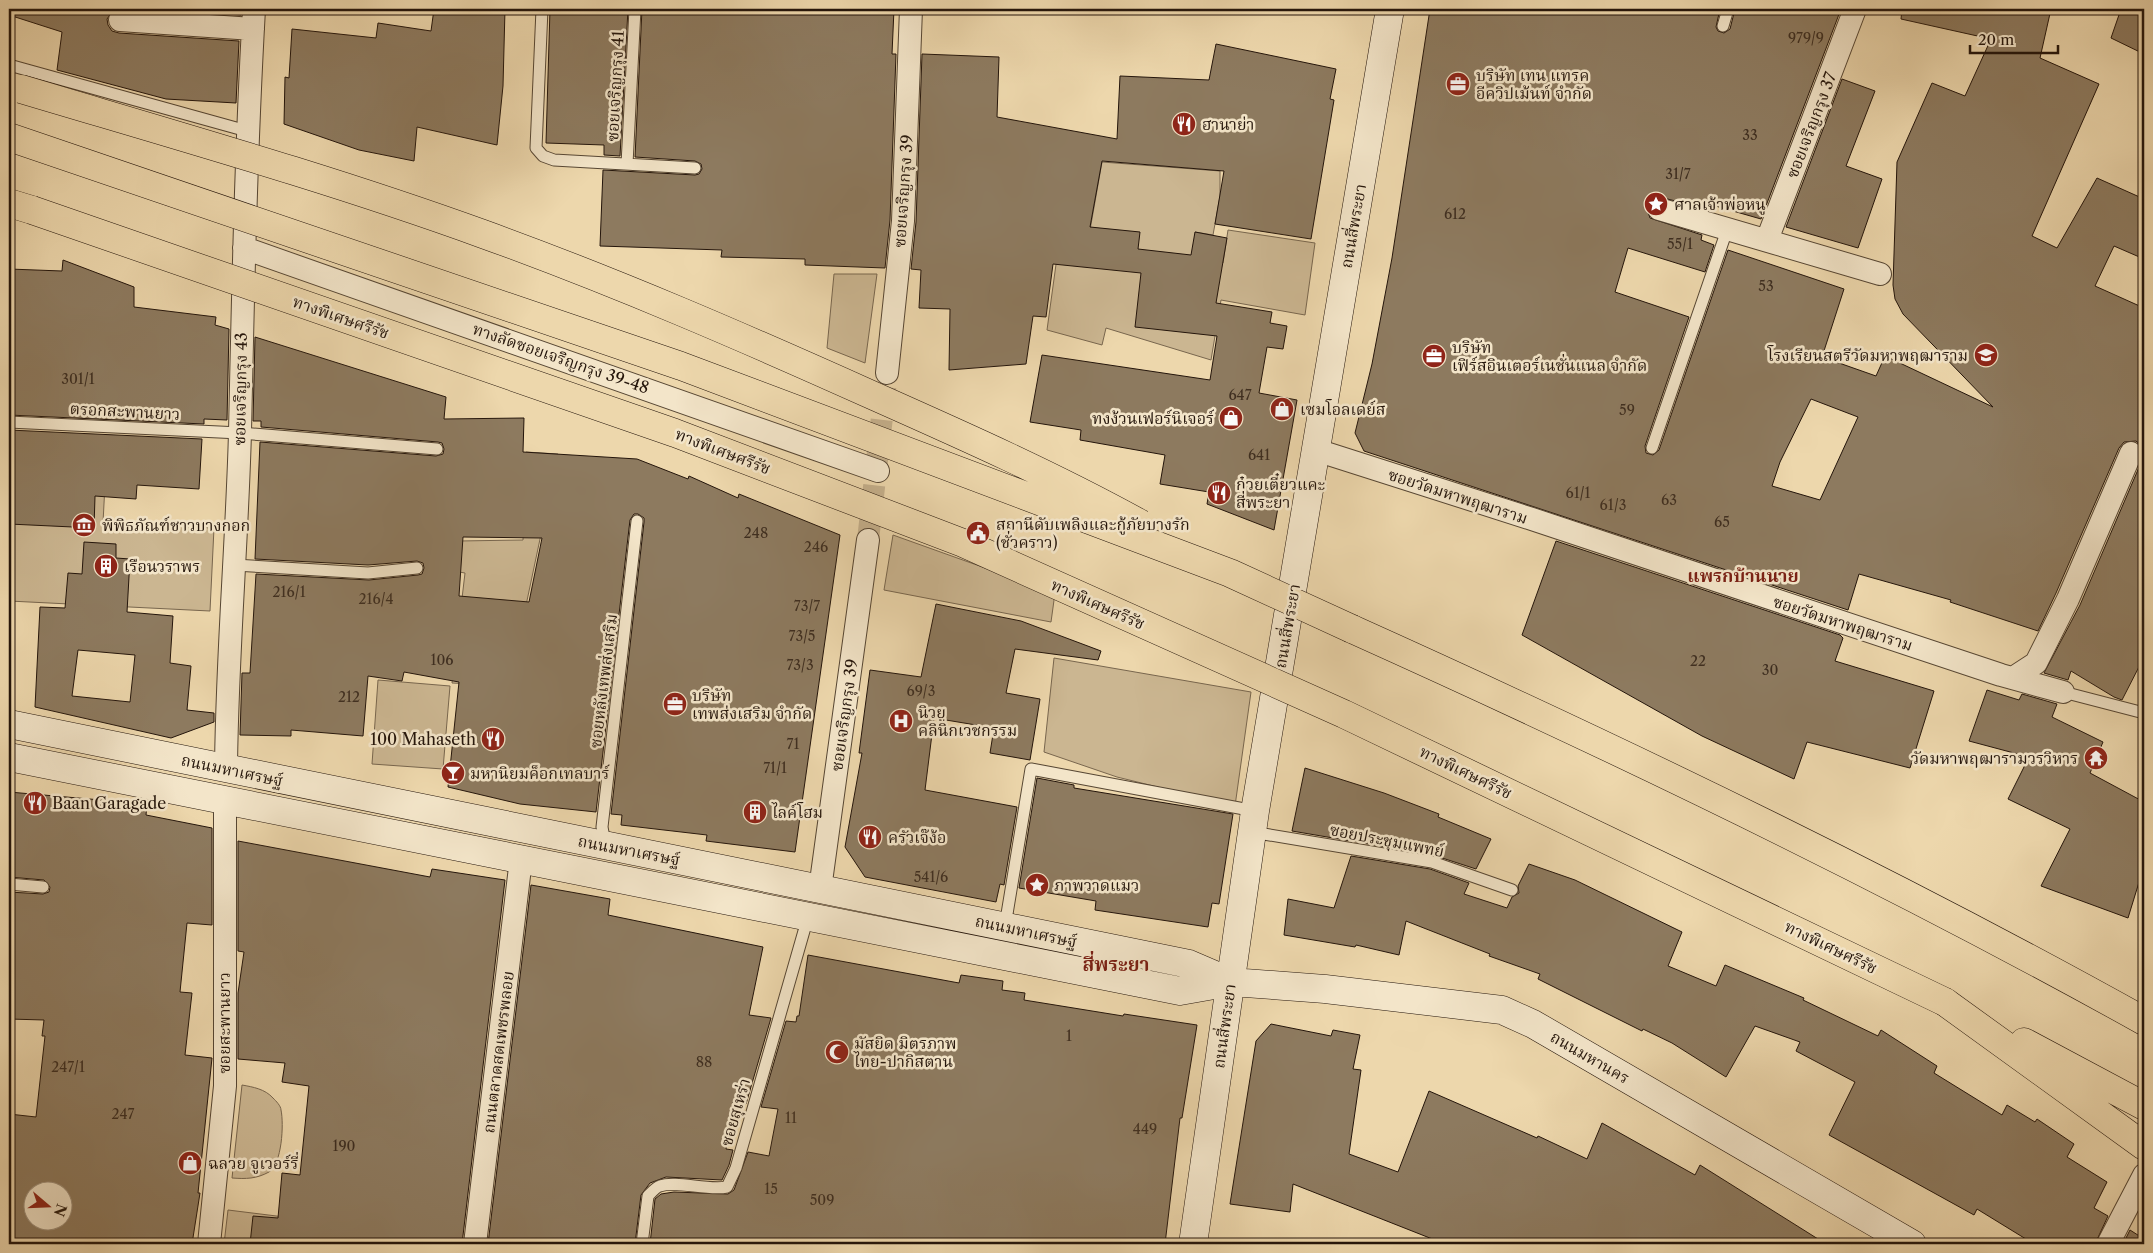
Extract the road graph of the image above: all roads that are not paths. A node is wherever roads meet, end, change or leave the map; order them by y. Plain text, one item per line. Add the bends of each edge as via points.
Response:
1 (542, 9) edge
2 (636, 9) edge
3 (911, 9) edge
4 (1390, 9) edge
5 (1728, 9) edge
6 (1855, 9) edge
7 (253, 19) edge
8 (120, 20) dead end
9 (1723, 26) dead end
10 (9, 65) edge
11 (15, 87) edge
12 (246, 130) junction
13 (9, 137) edge
14 (627, 164) junction
15 (695, 168) dead end
16 (9, 202) edge
17 (1659, 209) dead end
18 (1728, 230) junction
19 (1767, 240) junction
20 (244, 248) junction
21 (1880, 274) dead end
22 (887, 373) tunnel mouth
23 (9, 422) edge
24 (240, 433) junction
25 (1652, 448) dead end
26 (437, 449) dead end
27 (1316, 450) junction
28 (2131, 453) dead end
29 (878, 471) dead end
30 (637, 521) dead end
31 (868, 540) tunnel mouth
32 (234, 565) junction
33 (417, 568) dead end
34 (1230, 573) junction
35 (2013, 678) junction
36 (2063, 692) joint
37 (2144, 713) edge
38 (9, 724) edge
39 (9, 757) edge
40 (226, 768) junction
41 (225, 800) junction
42 (1254, 822) junction
43 (525, 829) junction
44 (606, 845) junction
45 (521, 859) junction
46 (9, 884) edge
47 (43, 887) dead end
48 (820, 889) junction
49 (1512, 890) dead end
50 (808, 917) junction
51 (1005, 926) junction
52 (1231, 982) junction
53 (1945, 1002) junction
54 (2144, 1021) edge
55 (2144, 1106) edge
56 (2144, 1146) edge
57 (2144, 1175) edge
58 (209, 1244) edge
59 (475, 1244) edge
60 (642, 1244) edge
61 (1193, 1244) edge
62 (1912, 1244) edge
63 (2108, 1244) edge

1 - 14 lane, ซอยเจริญกรุง 41 via 536,148 543,156 554,160
2 - 14 lane, ซอยเจริญกรุง 41
3 - 22 street, ซอยเจริญกรุง 39 via 903,221
4 - 27 main road, ถนนสี่พระยา
5 - 9 lane
6 - 19 street, ซอยเจริญกรุง 37
7 - 8 street
7 - 12 street, ซอยเจริญกรุง 43
10 - 12 lane
11 - 34 highway, bridge via 274,165 481,233 611,282 724,328 1008,456
12 - 20 street, ซอยเจริญกรุง 43
13 - 34 highway, bridge via 681,366
14 - 15 lane, ซอยเจริญกรุง 41
16 - 53 highway, ทางพิเศษศรีรัช, bridge via 675,433 963,543 1344,714
17 - 18 street
18 - 19 street
18 - 25 lane
19 - 21 street
20 - 24 street, ซอยเจริญกรุง 43
20 - 29 street, ทางลัดซอยเจริญกรุง 39-48
23 - 24 lane, ตรอกสะพานยาว
24 - 26 lane, ตรอกสะพานยาว
24 - 32 street, ซอยเจริญกรุง 43
27 - 35 street, ซอยวัดมหาพฤฒาราม
27 - 42 main road, ถนนสี่พระยา
28 - 35 street via 2068,599 2036,662
30 - 44 lane, ซอยหลังเทพส่งเสริม via 602,827
31 - 48 street, ซอยเจริญกรุง 39
32 - 33 lane via 368,573
32 - 40 street, ซอยเจริญกรุง 43
34 - 54 highway, bridge via 1746,813 2046,966
35 - 36 street, ซอยวัดมหาพฤฒาราม
36 - 37 lane, ซอยวัดมหาพฤฒาราม
38 - 40 main road, ถนนมหาเศรษฐ์
39 - 41 main road, ถนนมหาเศรษฐ์
40 - 43 main road, ถนนมหาเศรษฐ์
41 - 45 main road, ถนนมหาเศรษฐ์
41 - 58 street, ซอยสะพานยาว via 225,1086
42 - 49 lane, ซอยประชุมแพทย์ via 1432,862
42 - 51 lane, ซอยประชุมแพทย์ via 1031,769
42 - 52 main road, ถนนสี่พระยา
43 - 44 main road, ถนนมหาเศรษฐ์
43 - 45 main road
44 - 48 main road, ถนนมหาเศรษฐ์
45 - 50 main road, ถนนมหาเศรษฐ์
45 - 59 street, ถนนตลาดสดเพชรพลอย
46 - 47 lane
48 - 51 main road, ถนนมหาเศรษฐ์
50 - 52 main road, ถนนมหาเศรษฐ์ via 1180,991
50 - 60 lane, ซอยสุเหร่า via 736,1168 727,1188 659,1186 648,1196
51 - 52 main road, ถนนมหาเศรษฐ์ via 1190,964
52 - 61 main road, ถนนสี่พระยา
52 - 62 main road, ถนนมหานคร via 1325,989 1502,1010 1533,1024
53 - 55 highway, ทางพิเศษศรีรัช
53 - 56 highway
57 - 63 street

